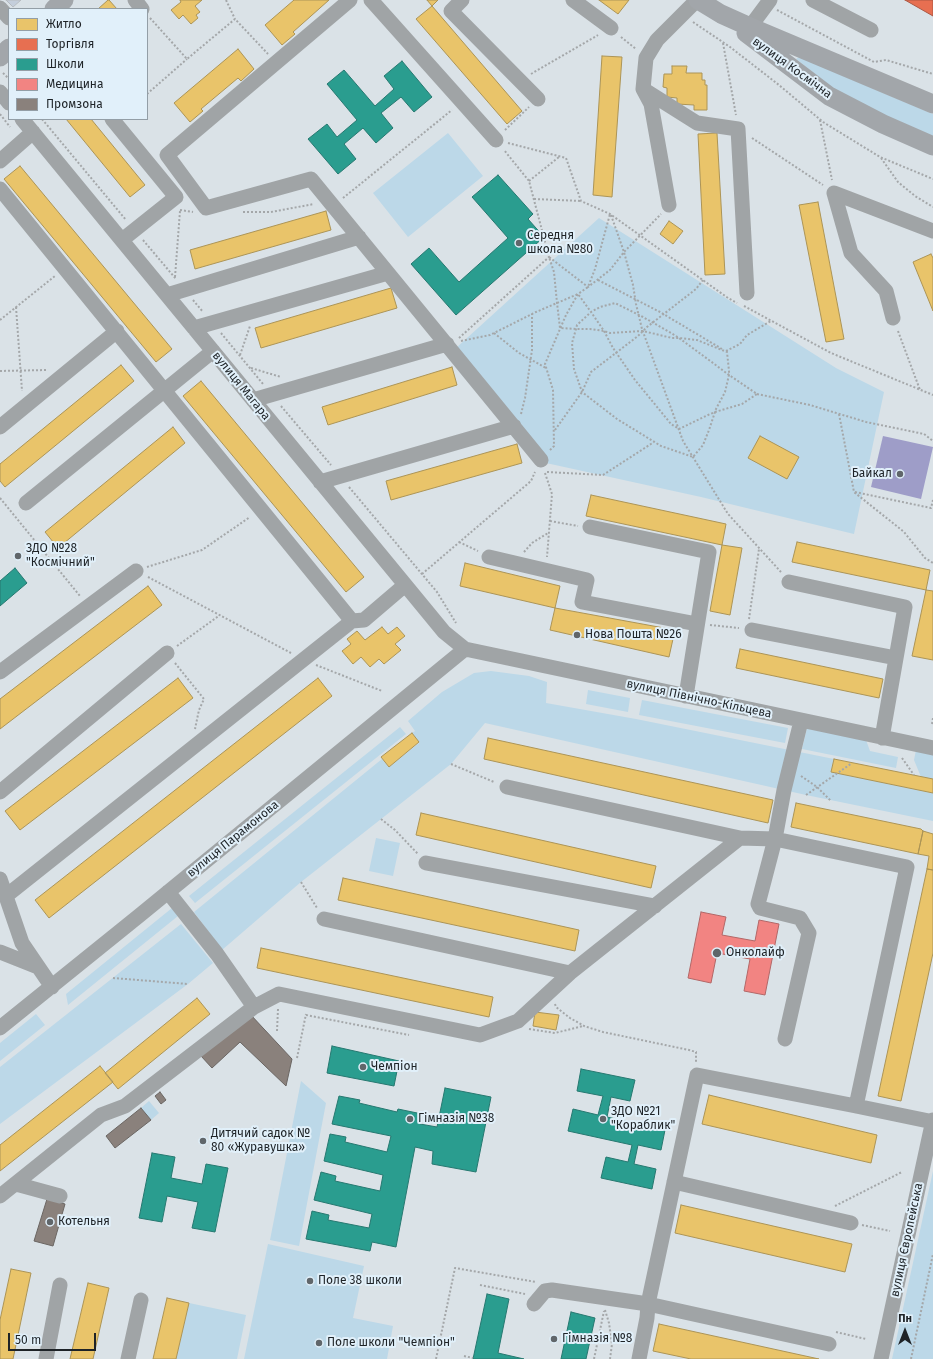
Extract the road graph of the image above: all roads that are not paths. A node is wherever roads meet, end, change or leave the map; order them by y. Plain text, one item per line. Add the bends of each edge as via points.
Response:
1 (64, 0) edge
2 (135, 0) edge
3 (350, 0) edge
4 (371, 0) edge
5 (462, 0) edge
6 (573, 0) edge
7 (813, 0) edge
8 (772, 4) edge
9 (709, 5) edge
10 (0, 8) edge
11 (55, 8) edge
12 (141, 8) edge
13 (8, 17) edge
14 (750, 27) junction
15 (611, 28) road end
16 (871, 30) dead end
17 (8, 50) edge
18 (2, 65) edge
19 (643, 89) junction
20 (0, 92) edge
21 (538, 99) road end
22 (8, 102) edge
23 (933, 104) edge
24 (23, 120) edge
25 (113, 120) edge
26 (33, 132) junction
27 (496, 140) road end
28 (933, 146) edge
29 (0, 161) edge
30 (0, 189) edge
31 (669, 205) road end
32 (933, 231) edge
33 (359, 237) junction
34 (122, 240) junction
35 (388, 273) junction
36 (747, 293) dead end
37 (167, 295) junction
38 (893, 318) road end
39 (194, 328) junction
40 (117, 331) junction
41 (450, 344) junction
42 (213, 351) junction
43 (166, 391) junction
44 (253, 400) junction
45 (514, 426) junction
46 (0, 427) edge
47 (541, 460) road end
48 (320, 482) junction
49 (26, 504) dead end
50 (590, 527) road end
51 (489, 557) road end
52 (136, 571) road end
53 (789, 582) road end
54 (405, 585) junction
55 (352, 620) junction
56 (697, 624) junction
57 (750, 629) road end
58 (465, 649) junction
59 (167, 653) road end
60 (896, 658) junction
61 (0, 672) edge
62 (686, 696) junction
63 (801, 721) junction
64 (882, 738) junction
65 (933, 748) edge
66 (506, 787) road end
67 (0, 792) edge
68 (740, 838) junction
69 (775, 839) junction
70 (426, 863) road end
71 (0, 880) edge
72 (168, 892) junction
73 (3, 894) edge
74 (655, 906) junction
75 (324, 919) road end
76 (0, 952) edge
77 (38, 966) junction
78 (570, 973) junction
79 (52, 987) junction
80 (254, 1007) junction
81 (0, 1028) edge
82 (785, 1039) dead end
83 (856, 1106) junction
84 (933, 1121) edge
85 (674, 1182) junction
86 (16, 1184) junction
87 (0, 1196) edge
88 (60, 1196) dead end
89 (851, 1223) road end
90 (60, 1285) dead end
91 (141, 1300) dead end
92 (534, 1304) dead end
93 (648, 1304) junction
94 (829, 1344) dead end
95 (46, 1359) edge
96 (128, 1359) edge
97 (639, 1359) edge
98 (881, 1359) edge

1 - 11 main road
2 - 12 street
3 - 33 street via 167,155 206,208 311,179
4 - 27 street
5 - 21 street via 451,11
6 - 15 street
7 - 16 street
8 - 14 street
9 - 14 main road, вулиця Космічна
9 - 19 street via 682,15 657,40 646,58
9 - 28 main road, вулиця Космічна via 829,96
10 - 13 street
14 - 23 main road, вулиця Космічна
17 - 18 main road
19 - 31 street via 651,104
19 - 36 street via 697,123 738,128
20 - 22 street
24 - 26 street, вулиця Магара
25 - 34 street via 176,197
26 - 29 street
26 - 34 street, вулиця Магара
30 - 40 street
32 - 38 street via 834,193 851,253 886,291
33 - 35 street
33 - 37 street
34 - 37 street, вулиця Магара
35 - 39 street
35 - 41 street
37 - 39 street, вулиця Магара
39 - 42 street, вулиця Магара
40 - 43 street
40 - 46 street
41 - 44 street
41 - 45 street
42 - 43 street
42 - 44 street, вулиця Магара
43 - 49 street
43 - 55 street
44 - 48 street, вулиця Магара
45 - 47 street
45 - 48 street
48 - 54 street, вулиця Магара
50 - 56 street via 709,552
51 - 56 street via 587,580 582,602
52 - 61 street
53 - 60 street via 905,607
54 - 55 street via 364,620
54 - 58 street, вулиця Магара via 444,632
55 - 73 street via 191,749
56 - 62 street
57 - 60 street
58 - 62 street, вулиця Північно-Кільцева
58 - 72 street, вулиця Парамонова
59 - 67 street
60 - 64 street
62 - 63 street, вулиця Північно-Кільцева
63 - 64 street, вулиця Північно-Кільцева
63 - 69 street
64 - 65 street, вулиця Північно-Кільцева
66 - 68 street
68 - 69 street
68 - 74 street
69 - 82 street via 758,904 760,908 800,918 809,933
69 - 83 street via 907,866
70 - 74 street
71 - 73 street
72 - 79 street, вулиця Парамонова
72 - 80 street via 217,954
73 - 77 street via 22,943
74 - 78 street
75 - 78 street
76 - 77 street
77 - 79 street
78 - 80 street via 518,1021 480,1035 279,994
79 - 81 street, вулиця Парамонова
80 - 86 street via 125,1106 101,1115
83 - 84 street
83 - 85 street via 697,1075
84 - 98 street, вулиця Європейська
85 - 89 street
85 - 93 street
86 - 87 street
86 - 88 street
90 - 95 street
91 - 96 street
92 - 93 street via 545,1291 552,1290
93 - 94 street
93 - 97 street

